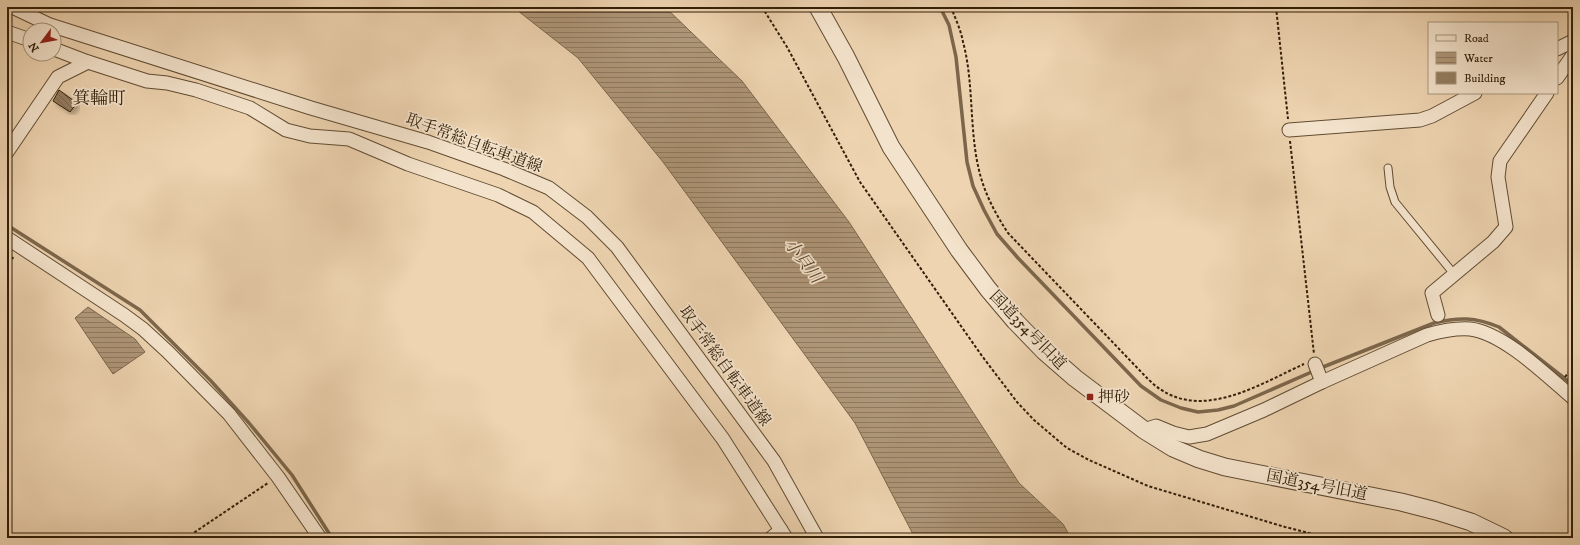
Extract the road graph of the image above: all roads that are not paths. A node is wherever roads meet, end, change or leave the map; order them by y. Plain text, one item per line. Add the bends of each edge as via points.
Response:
1 (12, 7) edge
2 (818, 7) edge
3 (7, 32) edge
4 (22, 37) edge
5 (1573, 41) edge
6 (1558, 48) edge
7 (62, 52) edge
8 (1573, 55) edge
9 (88, 62) junction
10 (1558, 77) edge
11 (1472, 94) edge
12 (1546, 94) edge
13 (1289, 130) road end
14 (7, 152) edge
15 (1388, 168) dead end
16 (7, 238) edge
17 (1454, 274) junction
18 (1440, 323) junction
19 (1573, 398) edge
20 (1144, 430) junction
21 (780, 535) edge
22 (320, 538) edge
23 (817, 538) edge
24 (1504, 538) edge

1 - 23 street, 取手常総自転車道線 via 50,25 311,108 428,142 549,188 587,217 617,247 774,461
2 - 20 street, 国道354号旧道 via 891,147 988,289 1044,351
3 - 4 street
5 - 6 street
7 - 9 street
8 - 10 street
9 - 14 street via 58,77
9 - 21 street via 147,81 196,90 250,108 286,130 310,136 349,139 408,164 498,195 533,212 588,258 723,439
11 - 13 street via 1420,120
12 - 17 street via 1500,161 1498,177 1506,227 1493,242
15 - 17 lane via 1395,202
16 - 22 street via 143,329 168,352 229,414 278,477
17 - 18 street via 1432,293
18 - 19 street via 1470,329 1499,339
18 - 20 street via 1427,335 1318,370 1264,410 1207,434 1189,436 1156,426
20 - 24 street, 国道354号旧道 via 1173,448 1224,467 1401,502 1471,522

